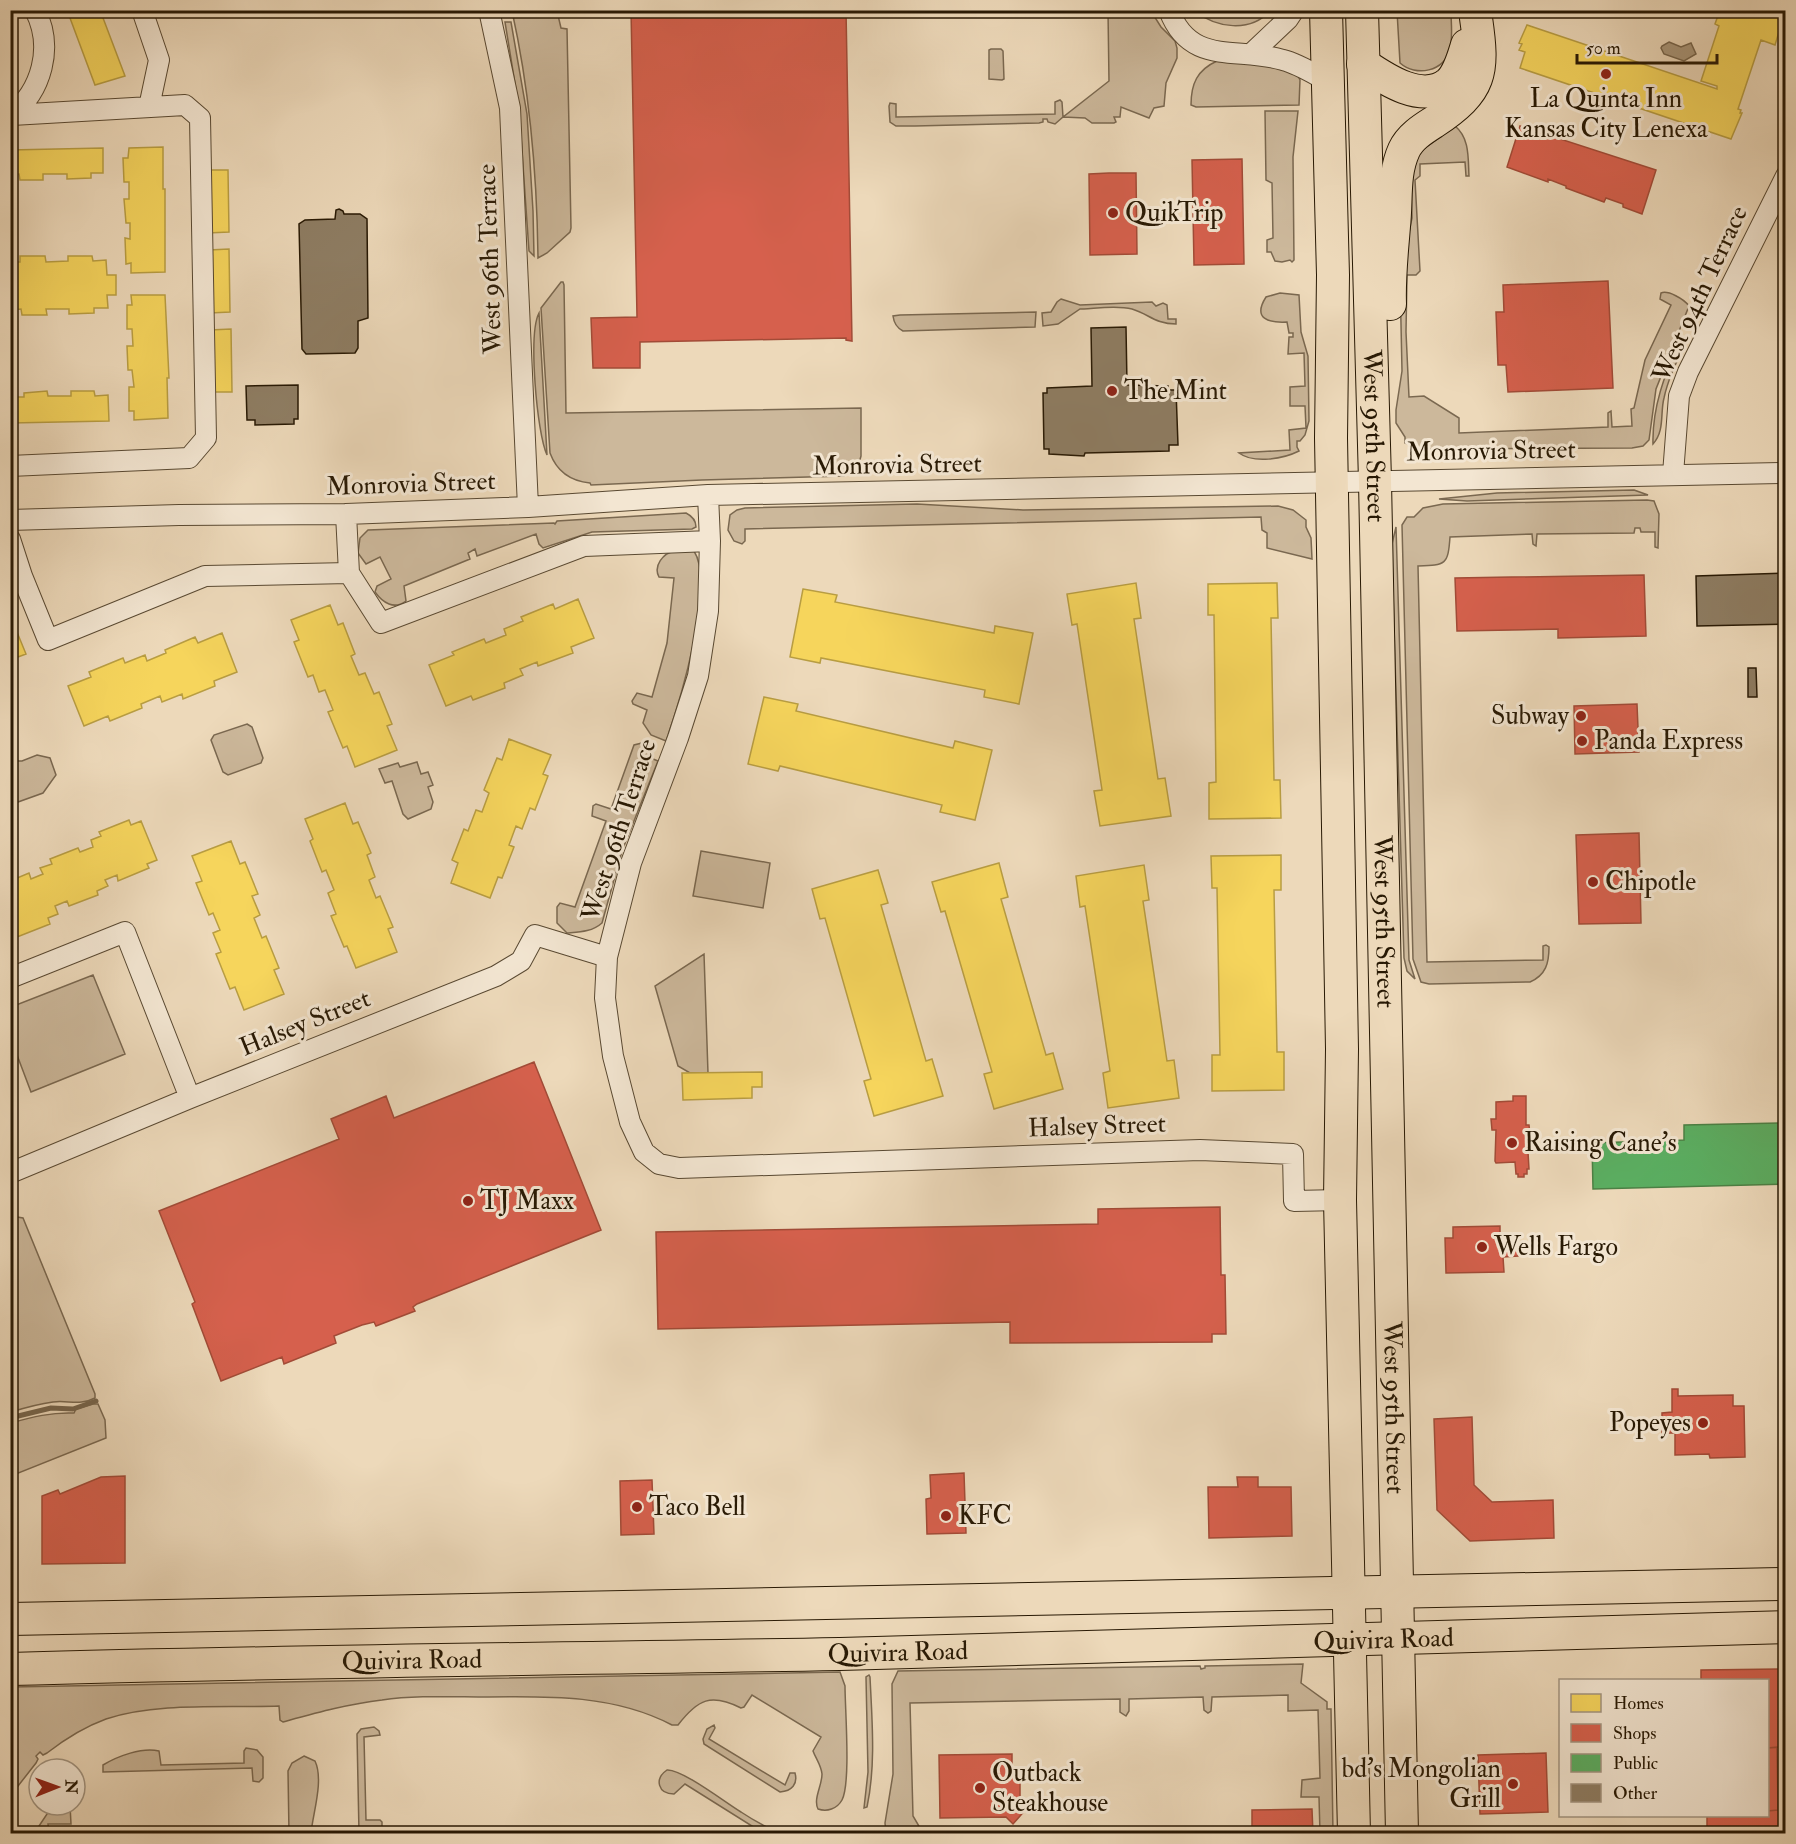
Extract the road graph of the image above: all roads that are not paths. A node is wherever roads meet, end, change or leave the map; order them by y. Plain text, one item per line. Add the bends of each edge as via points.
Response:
1 (35, 10) edge
2 (142, 10) edge
3 (489, 10) edge
4 (1169, 10) edge
5 (1294, 10) edge
6 (1326, 10) edge
7 (1362, 10) edge
8 (1476, 14) edge
9 (1252, 53) junction
10 (1363, 64) junction
11 (1329, 82) junction
12 (148, 107) junction
13 (11, 116) edge
14 (1785, 176) edge
15 (1372, 390) junction
16 (10, 466) edge
17 (1785, 473) edge
18 (1673, 474) junction
19 (1375, 481) junction
20 (1332, 482) junction
21 (708, 495) junction
22 (528, 507) junction
23 (346, 514) junction
24 (10, 520) edge
25 (10, 539) edge
26 (710, 542) junction
27 (349, 573) junction
28 (16, 577) edge
29 (608, 957) junction
30 (1339, 970) junction
31 (10, 978) edge
32 (1386, 1011) junction
33 (1342, 1049) junction
34 (190, 1098) junction
35 (809, 1164) joint
36 (10, 1173) edge
37 (1340, 1200) junction
38 (1785, 1584) edge
39 (1650, 1587) junction
40 (1348, 1593) junction
41 (1398, 1593) junction
42 (10, 1619) edge
43 (1785, 1627) edge
44 (1651, 1631) junction
45 (1398, 1640) junction
46 (1350, 1641) junction
47 (10, 1669) edge
48 (1354, 1833) edge
49 (1402, 1833) edge

1 - 13 street via 41,22 43,62 38,81 22,107
2 - 12 street via 159,60
3 - 22 street, West 96th Terrace via 510,108
4 - 9 street via 1184,36 1204,49 1224,54
5 - 9 street
6 - 11 main road, West 95th Street
7 - 10 main road, West 95th Street
8 - 10 main road via 1459,69 1449,83 1433,91 1390,82
8 - 15 main road via 1480,70 1466,98 1407,144 1396,177 1389,273 1390,353
9 - 11 street via 1284,60
10 - 15 main road, West 95th Street
11 - 20 main road, West 95th Street via 1334,275
12 - 13 street
12 - 16 street via 185,105 200,118 206,438 189,458
14 - 18 street, West 94th Terrace via 1688,372 1679,396
15 - 19 main road, West 95th Street
17 - 18 street, Monrovia Street
18 - 19 street, Monrovia Street
19 - 20 street, Monrovia Street
19 - 32 main road, West 95th Street
20 - 21 street, Monrovia Street
20 - 30 main road, West 95th Street
21 - 22 street, Monrovia Street
21 - 26 street, West 96th Terrace
22 - 23 street, Monrovia Street
23 - 24 street, Monrovia Street
23 - 27 street
25 - 28 street
26 - 27 street via 584,546 381,623
26 - 29 street, West 96th Terrace via 708,611 698,676 632,863
27 - 28 street via 205,576 48,640
29 - 34 street, Halsey Street via 534,935 521,961 496,976
29 - 35 street, West 96th Terrace via 605,998 613,1056 630,1122 644,1152 659,1164 678,1168
30 - 32 main road via 1348,993 1362,1005
30 - 33 main road, West 95th Street
31 - 34 street via 125,933
32 - 33 main road via 1350,1031
32 - 41 main road, West 95th Street
33 - 37 main road, West 95th Street
34 - 36 street, Halsey Street
35 - 37 street, Halsey Street via 1200,1150 1293,1154 1294,1202
37 - 40 main road, West 95th Street
38 - 39 main road, Quivira Road
39 - 41 main road, Quivira Road
39 - 44 main road
40 - 41 main road, Quivira Road
40 - 42 main road, Quivira Road
40 - 46 main road, West 95th Street
41 - 45 main road, West 95th Street
43 - 44 main road, Quivira Road
44 - 45 main road, Quivira Road
45 - 46 main road, Quivira Road
45 - 49 main road, West 95th Street
46 - 47 main road, Quivira Road
46 - 48 main road, West 95th Street

